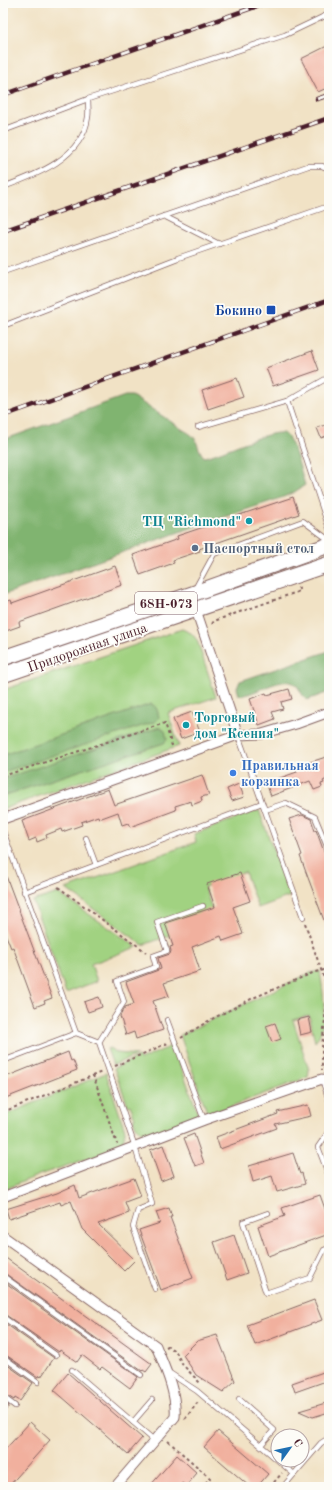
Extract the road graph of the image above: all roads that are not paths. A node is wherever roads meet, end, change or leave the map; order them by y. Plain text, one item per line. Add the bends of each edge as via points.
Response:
1 (329, 14) edge
2 (88, 98) junction
3 (3, 131) edge
4 (329, 169) edge
5 (3, 187) edge
6 (329, 206) edge
7 (164, 216) junction
8 (220, 244) junction
9 (3, 272) edge
10 (3, 326) edge
11 (329, 377) edge
12 (287, 401) junction
13 (198, 427) dead end
14 (329, 528) edge
15 (329, 540) edge
16 (329, 545) edge
17 (329, 564) edge
18 (192, 594) junction
19 (196, 610) junction
20 (3, 658) edge
21 (3, 675) edge
22 (329, 712) edge
23 (238, 735) junction
24 (262, 803) junction
25 (265, 810) junction
26 (3, 819) edge
27 (3, 831) edge
28 (86, 838) dead end
29 (327, 842) edge
30 (329, 851) edge
31 (96, 865) junction
32 (24, 892) junction
33 (203, 906) dead end
34 (303, 917) road end
35 (167, 1020) dead end
36 (76, 1033) junction
37 (99, 1042) junction
38 (3, 1061) edge
39 (322, 1079) joint
40 (329, 1100) edge
41 (204, 1120) junction
42 (329, 1130) edge
43 (135, 1147) junction
44 (329, 1176) edge
45 (3, 1197) edge
46 (268, 1213) dead end
47 (3, 1236) edge
48 (329, 1248) edge
49 (3, 1276) edge
50 (155, 1289) dead end
51 (3, 1316) edge
52 (56, 1355) dead end
53 (3, 1357) edge
54 (72, 1370) dead end
55 (166, 1371) junction
56 (141, 1376) dead end
57 (38, 1382) dead end
58 (3, 1397) edge
59 (239, 1399) dead end
60 (152, 1400) dead end
61 (15, 1406) dead end
62 (133, 1422) junction
63 (329, 1438) edge
64 (155, 1441) junction
65 (260, 1445) junction
66 (294, 1474) junction
67 (115, 1487) edge
68 (283, 1487) edge

1 - 2 lane via 285,35
2 - 3 lane
2 - 5 lane via 88,118 84,132 74,148 38,173
4 - 7 lane via 308,166
6 - 8 lane
7 - 8 lane
7 - 9 lane
8 - 10 lane
11 - 12 lane
12 - 13 lane
12 - 14 lane
15 - 18 lane via 303,521 214,554
16 - 18 main road, 68Н-073
17 - 19 main road, Придорожная улица / 68Н-073
18 - 20 main road, 68Н-073
19 - 21 main road, Придорожная улица / 68Н-073
19 - 23 street
22 - 23 street via 262,734
23 - 24 lane
23 - 26 street
24 - 25 lane
24 - 31 lane
25 - 29 lane via 286,803 315,816
25 - 34 lane
27 - 32 lane
28 - 31 lane
29 - 30 lane
31 - 32 lane
32 - 36 lane
33 - 37 lane via 157,922 167,951 152,956 156,967 117,981 124,1002
35 - 41 lane
36 - 37 lane
36 - 38 lane
37 - 43 lane
39 - 40 lane
39 - 41 street
41 - 43 street
42 - 44 lane via 318,1147
43 - 45 street
43 - 50 lane via 152,1204 138,1210 133,1227
46 - 48 lane via 243,1222 266,1293 310,1278 324,1250
47 - 55 street via 157,1348
49 - 56 lane
51 - 52 lane
53 - 57 lane
54 - 62 lane
55 - 64 street via 175,1417
55 - 65 lane via 197,1391
58 - 61 lane
59 - 65 lane via 274,1430
60 - 62 lane
62 - 64 lane
63 - 66 lane via 321,1443
64 - 67 street
65 - 66 lane
66 - 68 lane

